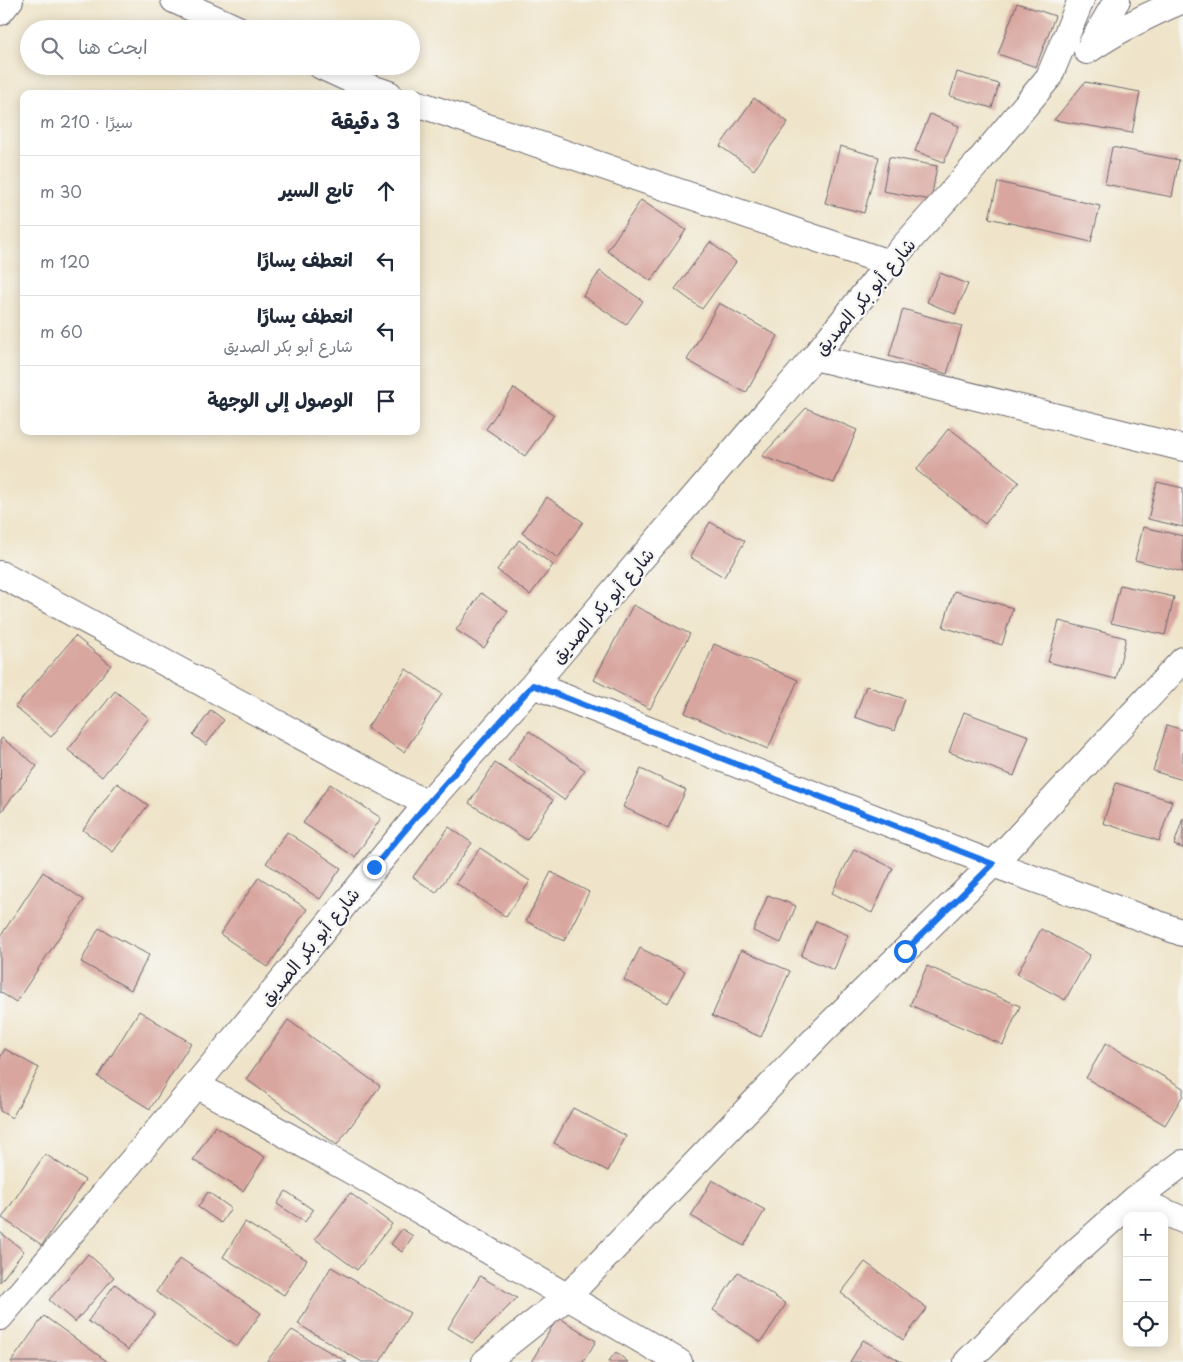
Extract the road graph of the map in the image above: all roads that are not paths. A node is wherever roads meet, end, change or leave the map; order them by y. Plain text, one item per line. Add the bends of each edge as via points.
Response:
1 (10, 0) edge
2 (174, 0) edge
3 (1081, 0) edge
4 (1117, 0) edge
5 (1183, 0) edge
6 (0, 12) edge
7 (218, 20) edge
8 (1087, 50) junction
9 (340, 75) edge
10 (1049, 77) junction
11 (377, 90) edge
12 (420, 104) edge
13 (889, 263) junction
14 (814, 357) junction
15 (1183, 448) edge
16 (0, 574) edge
17 (1183, 660) edge
18 (533, 685) junction
19 (427, 804) junction
20 (993, 864) junction
21 (1183, 933) edge
22 (196, 1085) junction
23 (1183, 1163) edge
24 (1135, 1199) junction
25 (1183, 1220) edge
26 (568, 1296) junction
27 (0, 1317) edge
28 (485, 1362) edge
29 (679, 1362) edge
30 (967, 1362) edge

1 - 6 street
2 - 7 street
3 - 10 street, شارع أبو بكر الصديق
4 - 8 street, شارع أبو بكر الصديق
5 - 8 street via 1120,29
8 - 10 street, شارع أبو بكر الصديق
9 - 11 street
10 - 13 street, شارع أبو بكر الصديق
12 - 13 street
13 - 14 street, شارع أبو بكر الصديق
14 - 15 street
14 - 18 street, شارع أبو بكر الصديق
16 - 19 street
17 - 20 street
18 - 19 street, شارع أبو بكر الصديق
18 - 20 street
19 - 22 street, شارع أبو بكر الصديق
20 - 21 street
20 - 26 street via 821,1033
22 - 26 street
22 - 27 street, شارع أبو بكر الصديق
23 - 24 street
24 - 25 street
24 - 30 street via 1069,1258
26 - 28 street
26 - 29 street

